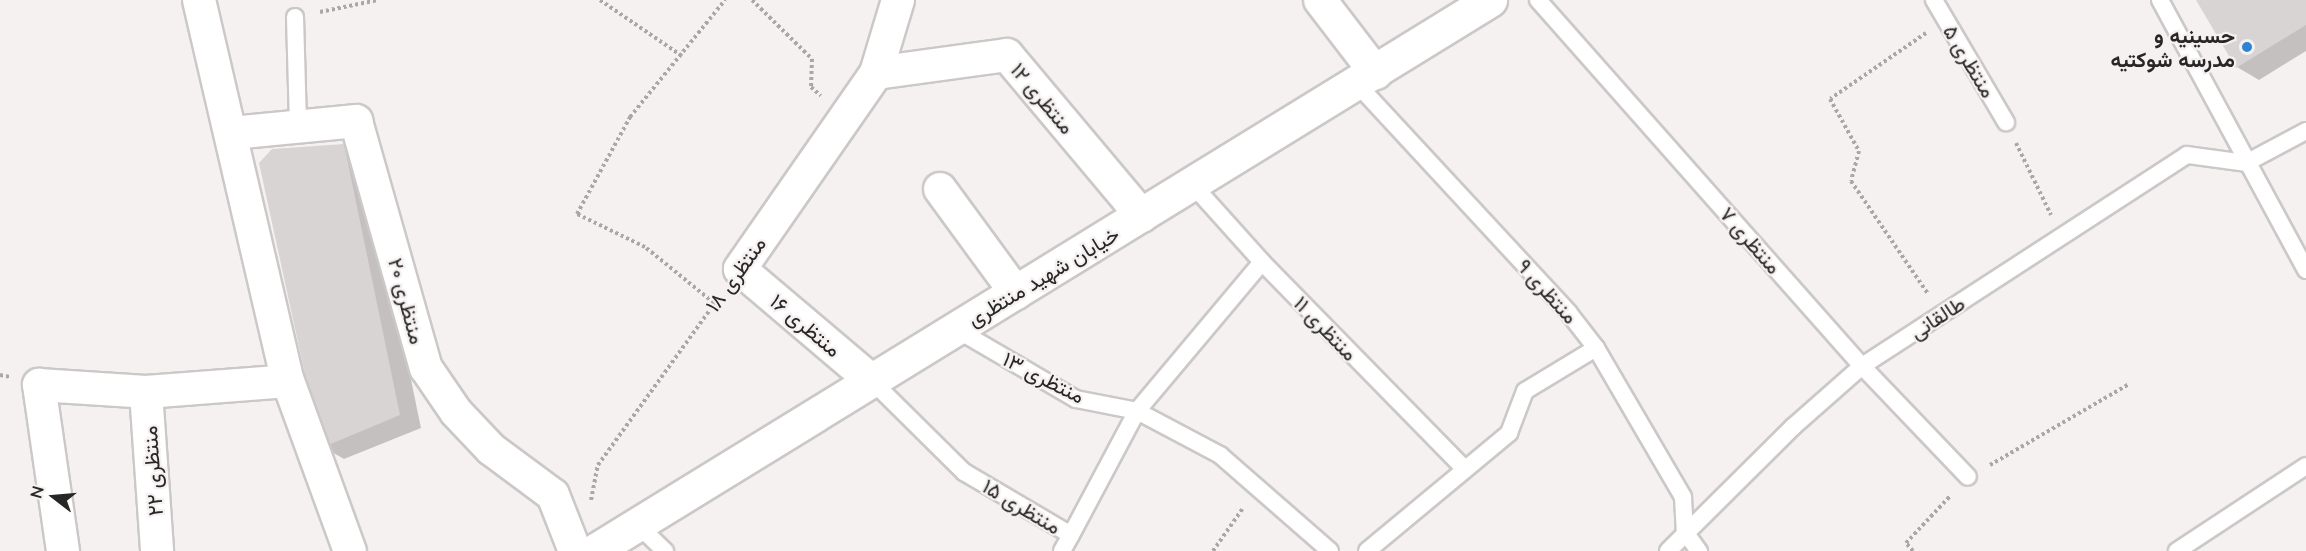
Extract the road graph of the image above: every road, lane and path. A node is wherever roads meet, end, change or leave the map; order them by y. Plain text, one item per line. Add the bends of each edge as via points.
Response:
1 (199, 0) edge
2 (378, 0) edge
3 (600, 0) edge
4 (724, 0) edge
5 (752, 0) edge
6 (898, 0) edge
7 (1320, 0) edge
8 (1490, 0) edge
9 (1538, 0) edge
10 (1934, 0) edge
11 (2160, 0) edge
12 (295, 17) joint
13 (1946, 20) junction
14 (682, 56) junction
15 (876, 73) junction
16 (1366, 78) junction
17 (844, 119) junction
18 (2006, 122) joint
19 (298, 126) junction
20 (2306, 131) edge
21 (232, 133) junction
22 (2247, 163) junction
23 (1192, 185) junction
24 (940, 189) dead end
25 (1142, 216) junction
26 (2061, 237) junction
27 (1262, 262) junction
28 (740, 269) junction
29 (2306, 270) edge
30 (1016, 293) junction
31 (714, 303) junction
32 (1942, 314) junction
33 (957, 329) junction
34 (1596, 348) junction
35 (1862, 366) junction
36 (288, 381) junction
37 (872, 381) junction
38 (2129, 384) dead end
39 (146, 392) junction
40 (1137, 411) junction
41 (2306, 466) edge
42 (1464, 468) junction
43 (1968, 477) junction
44 (1257, 487) junction
45 (589, 508) dead end
46 (637, 524) junction
47 (1685, 532) junction
48 (1071, 535) junction
49 (63, 551) edge
50 (157, 551) edge
51 (350, 551) edge
52 (575, 551) edge
53 (594, 551) edge
54 (665, 551) edge
55 (1062, 551) edge
56 (1213, 551) edge
57 (1330, 551) edge
58 (1367, 551) edge
59 (1668, 551) edge
60 (1700, 551) edge
61 (1913, 551) edge
62 (2176, 551) edge

1 - 21 street
2 - 12 path
3 - 14 path
4 - 14 path
5 - 17 path via 812,60 811,87
6 - 15 street, منتظری ۱۸
7 - 16 street
8 - 16 main road, خیابان شهید منتظری
9 - 35 lane, منتظری ۷
10 - 13 lane, منتظری ۵
11 - 22 lane
12 - 19 lane
13 - 18 lane, منتظری ۵
13 - 32 path via 1830,99 1860,151 1851,181
14 - 31 path via 630,117 577,214 645,247
15 - 17 street, منتظری ۱۸
15 - 25 street, منتظری ۱۲ via 1007,55
16 - 23 main road, خیابان شهید منتظری
16 - 34 lane, منتظری ۹
17 - 28 street, منتظری ۱۸
18 - 26 path
19 - 21 street, منتظری ۲۰
19 - 52 street, منتظری ۲۰ via 356,121 426,368 456,412 491,449 553,495
20 - 22 lane
21 - 36 street
22 - 26 lane, طالقانی via 2187,155
22 - 29 lane
23 - 25 main road, خیابان شهید منتظری
23 - 27 lane, منتظری ۱۱
24 - 30 street
25 - 30 main road, خیابان شهید منتظری
26 - 32 lane, طالقانی
27 - 40 lane, منتظری ۱۵
27 - 42 lane, منتظری ۱۱
28 - 31 path, منتظری ۱۸
28 - 37 street, منتظری ۱۶
30 - 33 main road, خیابان شهید منتظری
31 - 45 path, منتظری ۱۸ via 598,465
32 - 35 lane, طالقانی
33 - 37 main road, خیابان شهید منتظری
33 - 40 lane, منتظری ۱۳ via 1076,399
34 - 42 lane via 1525,391 1509,433
34 - 47 lane, منتظری ۹ via 1683,497
35 - 43 lane, منتظری ۷
35 - 47 lane, طالقانی
36 - 39 street
36 - 51 street
37 - 46 main road, خیابان شهید منتظری
37 - 48 lane, منتظری ۱۵ via 964,472
38 - 43 path
39 - 49 street via 39,385
39 - 50 street, منتظری ۲۲
40 - 44 lane, منتظری ۱۳ via 1220,455
40 - 48 lane, منتظری ۱۵
41 - 62 lane
42 - 58 lane
43 - 61 path via 1906,543
44 - 56 path
44 - 57 lane, منتظری ۱۳
46 - 53 main road, خیابان شهید منتظری
46 - 54 lane
47 - 59 lane, طالقانی
47 - 60 lane
48 - 55 lane

